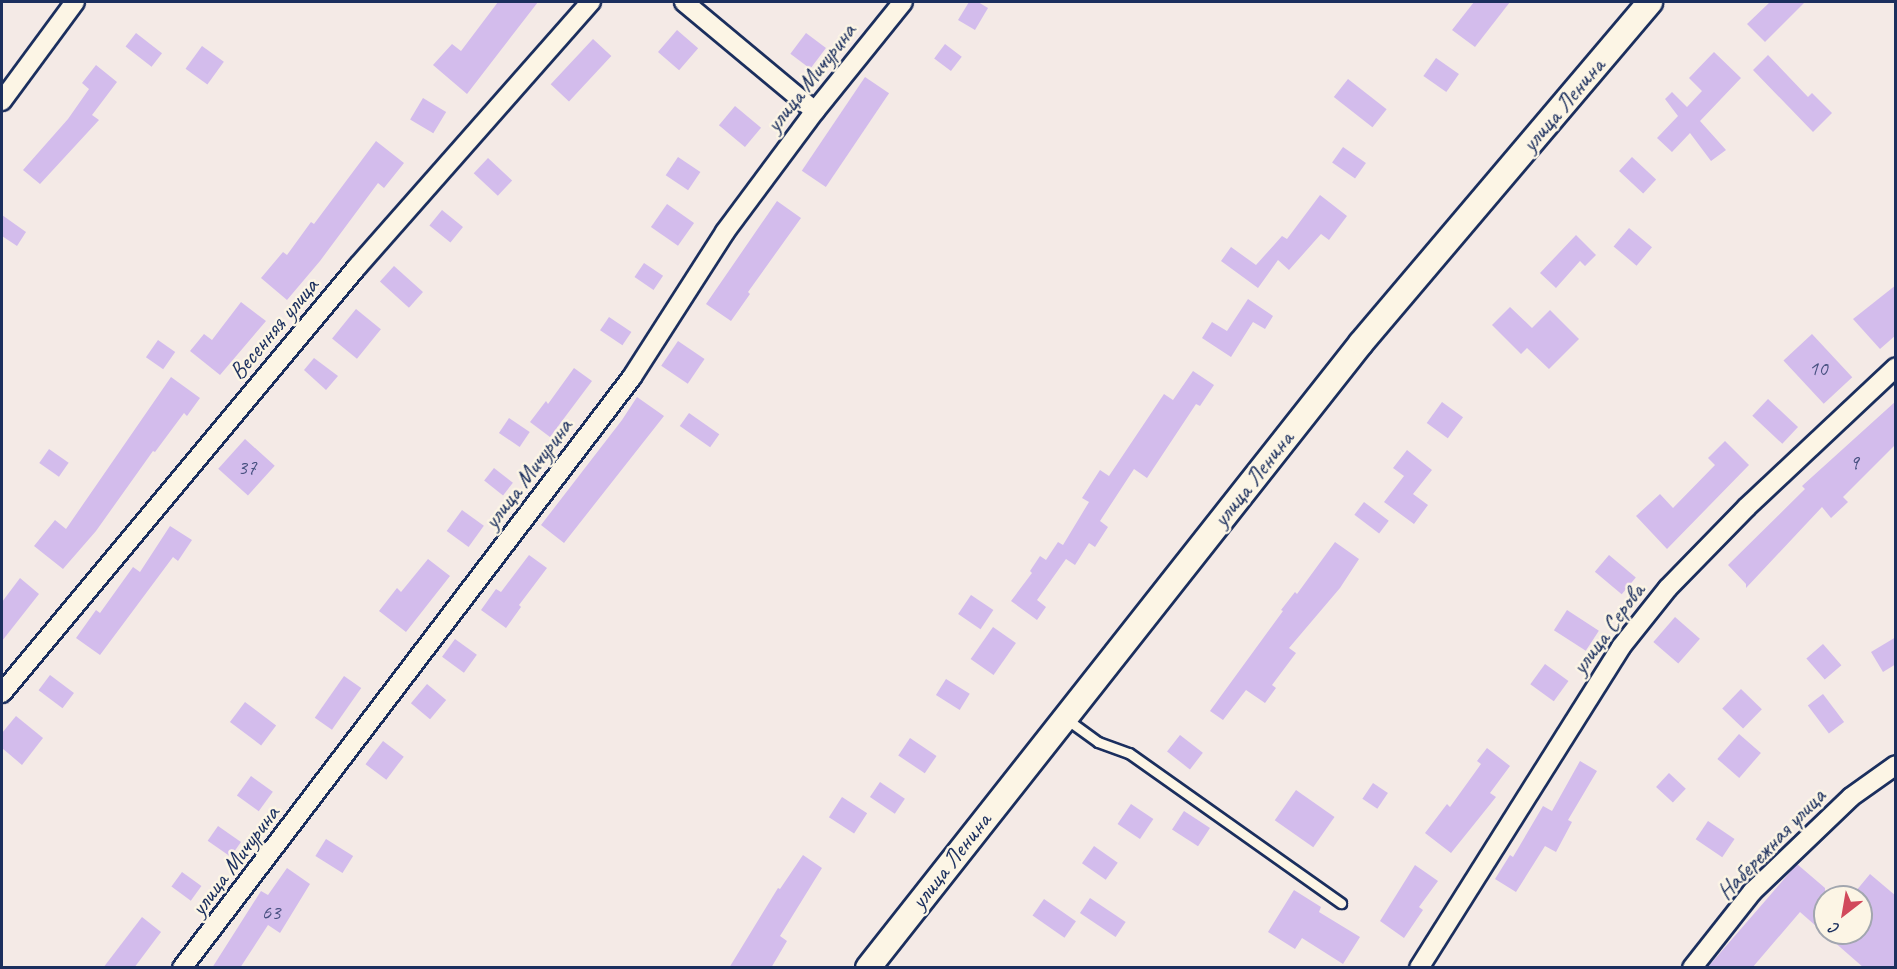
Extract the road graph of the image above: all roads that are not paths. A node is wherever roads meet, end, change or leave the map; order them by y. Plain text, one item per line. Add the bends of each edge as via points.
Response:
1 (75, 2) edge
2 (591, 2) edge
3 (684, 2) edge
4 (903, 2) edge
5 (1650, 2) edge
6 (2, 101) edge
7 (814, 111) junction
8 (1896, 367) edge
9 (2, 693) edge
10 (1064, 717) junction
11 (1896, 765) edge
12 (1341, 903) dead end
13 (182, 968) edge
14 (868, 968) edge
15 (1419, 968) edge
16 (1692, 968) edge

1 - 6 street
2 - 9 street, Весенняя улица via 357,267
3 - 7 street
4 - 7 street, улица Мичурина
5 - 10 main road, улица Ленина via 1361,343
7 - 13 street, улица Мичурина via 724,232 632,377
8 - 15 street, улица Серова via 1715,540 1668,588 1628,638
10 - 12 lane via 1098,742 1129,753
10 - 14 main road, улица Ленина
11 - 16 street, Набережная улица via 1851,797 1752,892

